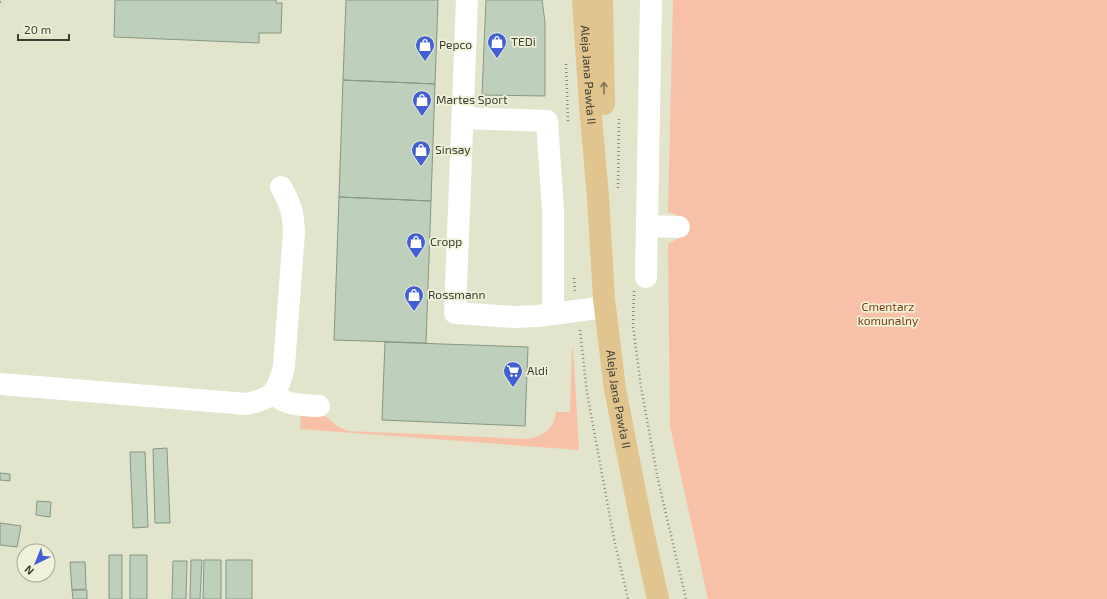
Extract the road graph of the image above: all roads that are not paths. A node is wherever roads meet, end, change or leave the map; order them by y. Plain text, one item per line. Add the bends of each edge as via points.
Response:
1 (467, 0) edge
2 (583, 0) edge
3 (602, 0) edge
4 (651, 0) edge
5 (463, 118) junction
6 (281, 188) dead end
7 (608, 194) junction
8 (647, 226) junction
9 (679, 227) dead end
10 (640, 280) road end
11 (605, 307) junction
12 (553, 314) junction
13 (0, 384) edge
14 (273, 394) junction
15 (319, 406) dead end
16 (658, 599) edge

1 - 5 lane
2 - 7 main road, Aleja Jana Pawła II via 590,106
7 -> 3 main road, Aleja Jana Pawła II
4 - 8 lane
5 - 12 lane via 548,121 554,210
5 - 12 lane via 455,313 514,317
6 - 14 lane via 293,214 294,232 284,366 280,382
7 - 11 main road, Aleja Jana Pawła II
8 - 9 lane
8 - 10 lane
11 - 12 lane
11 - 16 main road, Aleja Jana Pawła II via 615,389
13 - 14 lane via 246,404 262,401
14 - 15 lane via 282,401

